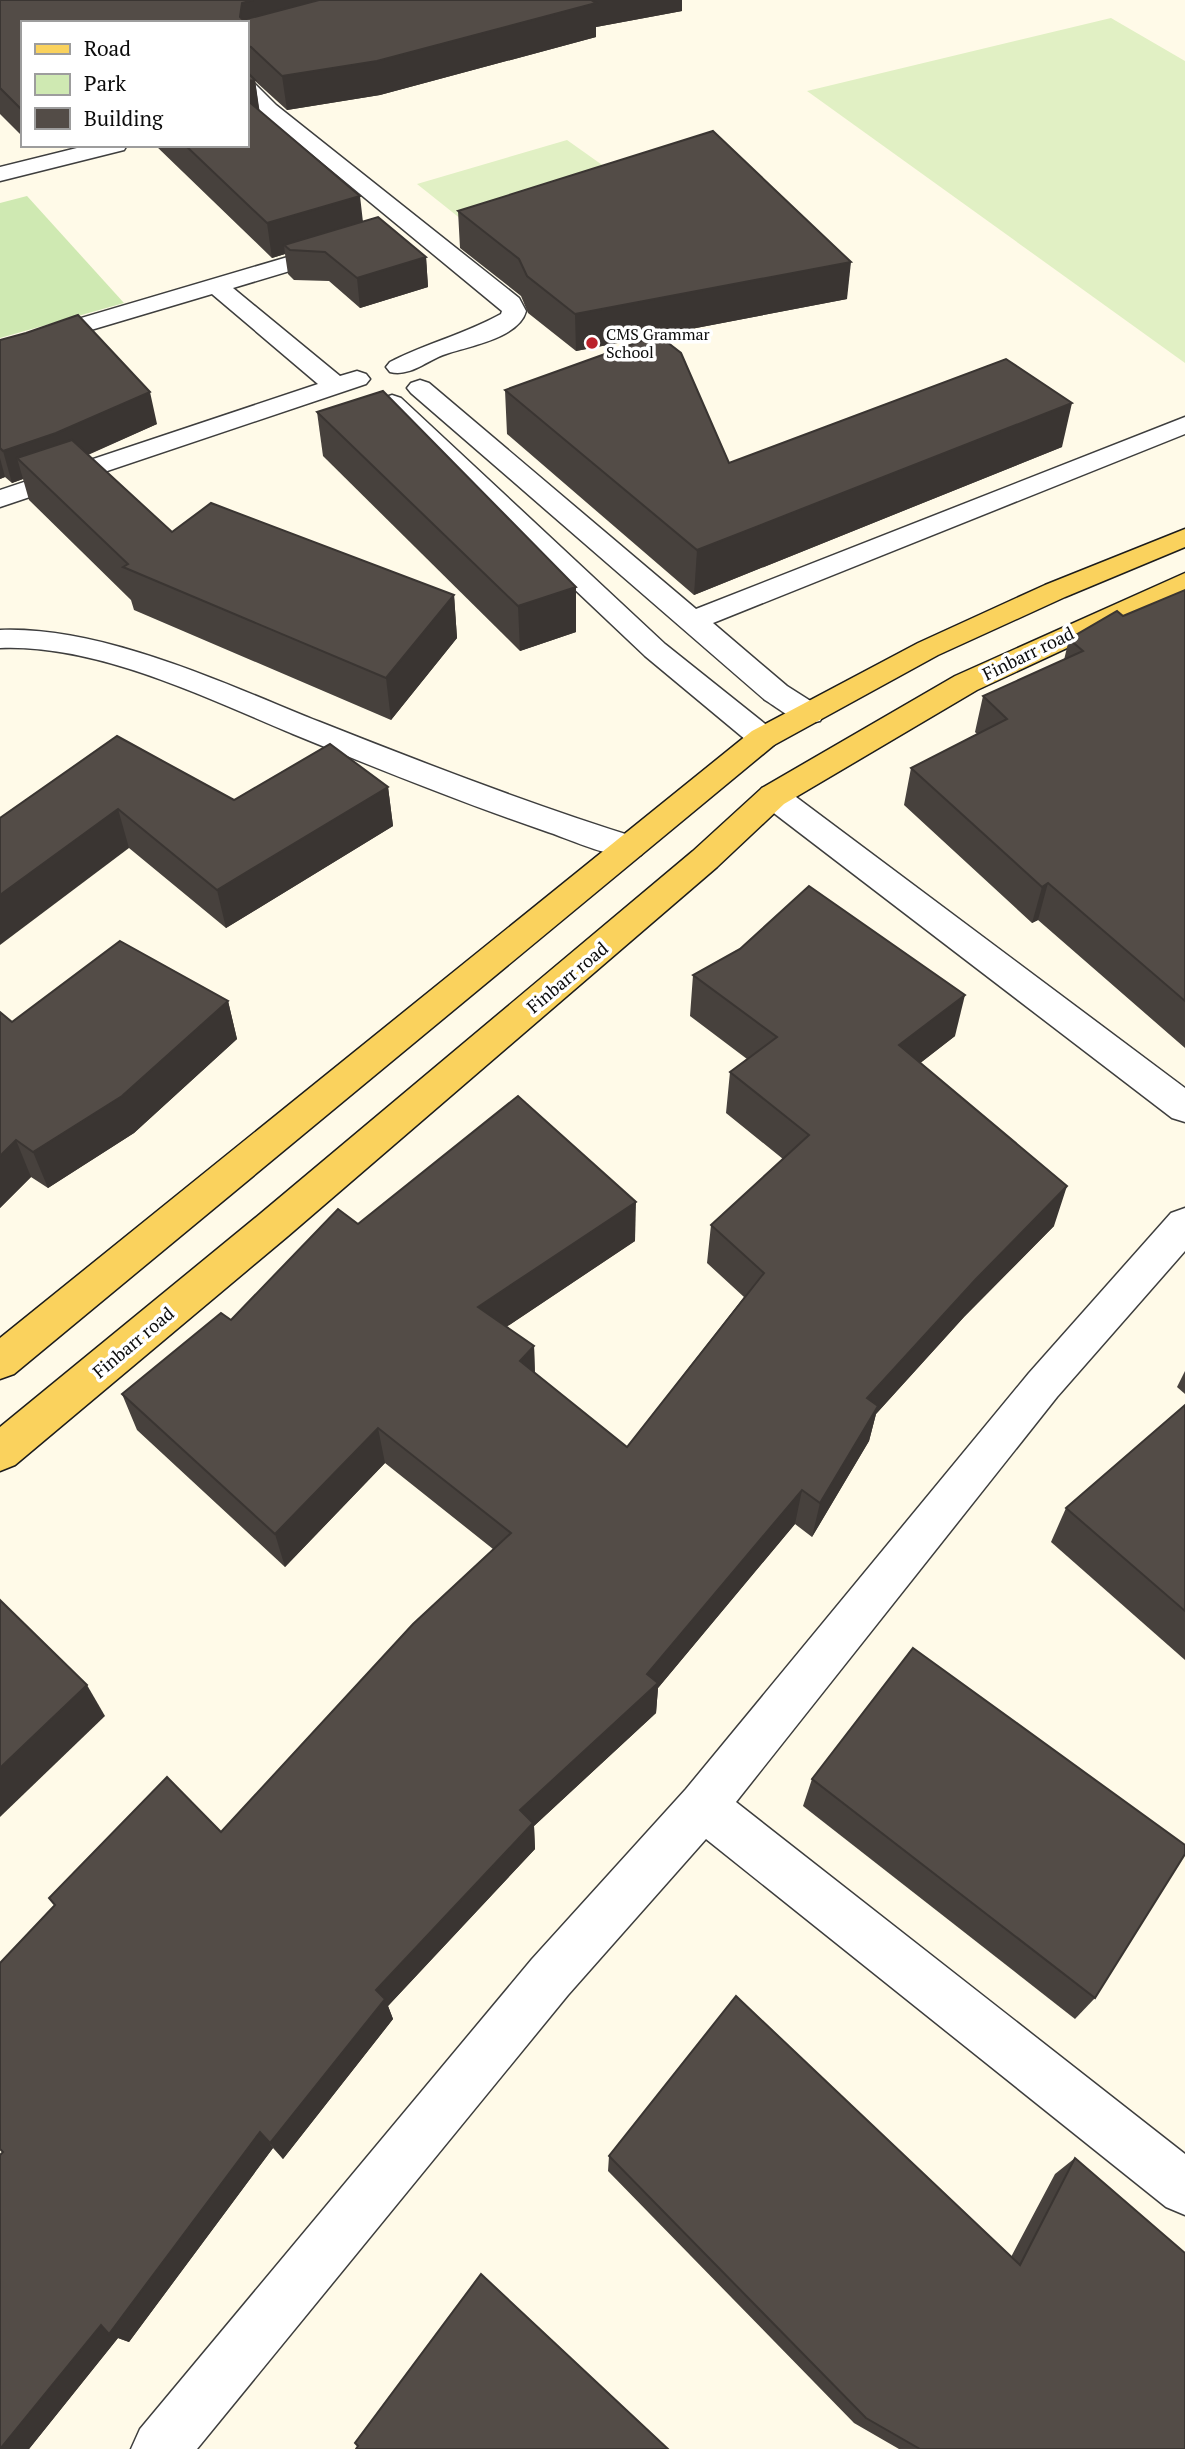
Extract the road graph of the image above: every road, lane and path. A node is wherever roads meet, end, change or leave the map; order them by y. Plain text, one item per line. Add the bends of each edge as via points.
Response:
1 (248, 90) edge
2 (258, 111) edge
3 (108, 147) edge
4 (0, 174) edge
5 (414, 226) junction
6 (388, 234) edge
7 (361, 242) edge
8 (215, 286) junction
9 (478, 337) junction
10 (0, 350) edge
11 (399, 367) junction
12 (347, 383) junction
13 (421, 385) junction
14 (391, 402) junction
15 (1185, 425) edge
16 (0, 499) edge
17 (1185, 537) edge
18 (1185, 582) edge
19 (697, 625) junction
20 (0, 639) edge
21 (655, 650) junction
22 (809, 713) junction
23 (763, 738) junction
24 (773, 796) junction
25 (629, 847) junction
26 (1185, 1108) edge
27 (1185, 1224) edge
28 (0, 1362) edge
29 (0, 1452) edge
30 (702, 1806) junction
31 (1185, 2188) edge
32 (160, 2449) edge

1 - 2 street
2 - 5 street
3 - 4 street
5 - 6 street
5 - 9 street via 510,303 512,318
7 - 8 street
8 - 10 street
8 - 12 street
9 - 11 street via 435,349
9 - 13 street
11 - 12 street via 373,369
11 - 13 street via 418,375
12 - 14 street via 366,398
12 - 16 street
13 - 14 street via 414,395
13 - 19 street
14 - 21 street
15 - 19 street
17 - 22 main road via 941,643
18 - 24 main road, Finbarr road via 966,683
19 - 21 street
19 - 22 street via 776,693
20 - 25 street via 69,644 166,671 447,784
21 - 23 street
22 - 23 main road
23 - 25 main road
24 - 26 street
24 - 29 main road, Finbarr road via 675,885 285,1216
25 - 28 main road
27 - 30 street via 1043,1385
30 - 31 street
30 - 32 street via 550,1977

